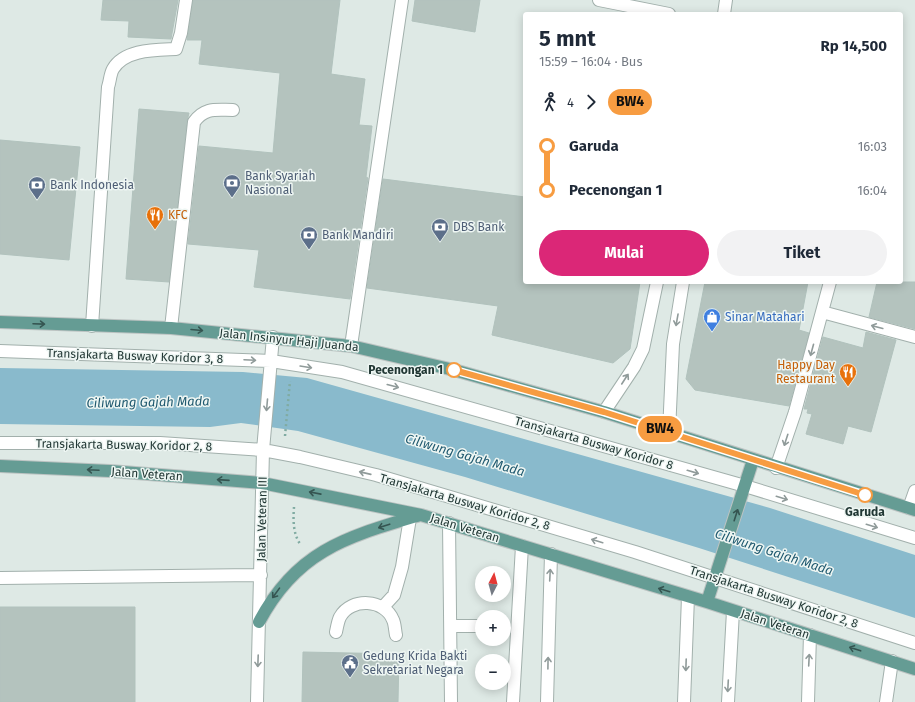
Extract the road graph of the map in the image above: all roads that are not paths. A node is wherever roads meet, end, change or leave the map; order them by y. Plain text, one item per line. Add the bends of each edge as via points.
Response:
1 (186, 0) edge
2 (402, 0) edge
3 (599, 0) edge
4 (726, 0) edge
5 (659, 12) edge
6 (724, 12) edge
7 (233, 110) dead end
8 (657, 284) edge
9 (683, 284) edge
10 (829, 284) edge
11 (822, 312) junction
12 (0, 322) edge
13 (92, 326) junction
14 (171, 328) junction
15 (273, 337) junction
16 (915, 337) edge
17 (352, 346) junction
18 (0, 351) edge
19 (270, 365) junction
20 (604, 412) junction
21 (669, 432) junction
22 (0, 443) edge
23 (263, 445) junction
24 (753, 460) junction
25 (0, 466) edge
26 (776, 468) junction
27 (262, 483) junction
28 (744, 491) junction
29 (915, 491) edge
30 (912, 509) edge
31 (416, 516) junction
32 (449, 523) junction
33 (915, 538) edge
34 (522, 546) junction
35 (551, 554) junction
36 (261, 575) junction
37 (0, 578) edge
38 (715, 578) junction
39 (688, 597) junction
40 (707, 602) junction
41 (383, 607) junction
42 (733, 611) junction
43 (259, 622) junction
44 (451, 626) junction
45 (475, 626) edge
46 (511, 626) edge
47 (516, 626) junction
48 (336, 632) dead end
49 (396, 635) dead end
50 (810, 635) junction
51 (915, 643) edge
52 (892, 661) junction
53 (915, 669) edge
54 (256, 702) edge
55 (451, 702) edge
56 (513, 702) edge
57 (547, 702) edge
58 (684, 702) edge
59 (728, 702) edge
60 (808, 702) edge
61 (886, 702) edge

1 - 13 street via 176,49 146,51 124,58 113,69 108,87
2 - 17 street
3 - 5 street
4 - 6 street
7 - 14 street via 207,110 194,122
20 -> 8 street via 643,349
9 -> 21 street via 673,344
10 - 11 street
16 -> 11 street
11 -> 26 street via 795,412
12 -> 13 main road, Jalan Insinyur Haji Juanda
13 - 14 main road, Jalan Insinyur Haji Juanda
14 -> 15 main road, Jalan Insinyur Haji Juanda
15 - 17 main road, Jalan Insinyur Haji Juanda
15 - 19 street, Jalan Veteran III
17 - 20 main road, Jalan Insinyur Haji Juanda via 454,370
18 -> 19 street, Transjakarta Busway Koridor 3, 8
19 -> 23 street, Jalan Veteran III
19 -> 28 street, Transjakarta Busway Koridor 8 via 349,374
20 - 21 main road, Jalan Insinyur Haji Juanda
21 - 24 main road, Jalan Insinyur Haji Juanda
22 - 23 street, Transjakarta Busway Koridor 2, 8
23 - 27 street, Jalan Veteran III
38 -> 23 street, Transjakarta Busway Koridor 2, 8 via 376,476
24 - 26 main road, Jalan Insinyur Haji Juanda
24 - 28 main road
27 -> 25 main road, Jalan Veteran via 110,471
26 - 30 main road, Jalan Insinyur Haji Juanda
31 -> 27 main road, Jalan Veteran
27 - 36 street, Jalan Veteran III
28 -> 33 street, Transjakarta Busway Koridor 8
38 -> 28 main road
29 - 30 street
31 - 32 main road, Jalan Veteran
31 - 41 street via 394,595
31 -> 43 main road via 354,536 311,559 280,588
32 - 34 main road, Jalan Veteran
32 - 44 street
34 - 35 main road, Jalan Veteran
34 - 47 street
39 -> 35 main road, Jalan Veteran
57 -> 35 street
36 - 37 street
36 - 43 street, Jalan Veteran III
38 - 40 main road
38 - 51 street, Transjakarta Busway Koridor 2, 8
39 - 40 main road, Jalan Veteran
39 -> 58 street
40 - 42 main road, Jalan Veteran
41 - 48 street via 368,602 352,605 340,616
41 - 49 street via 393,620
42 - 50 main road, Jalan Veteran
42 -> 59 street
43 -> 54 street, Jalan Veteran III
44 - 45 street
44 - 55 street
46 - 47 street
47 - 56 street
52 -> 50 main road, Jalan Veteran
60 -> 50 street
52 - 53 main road, Jalan Veteran
52 - 61 street

